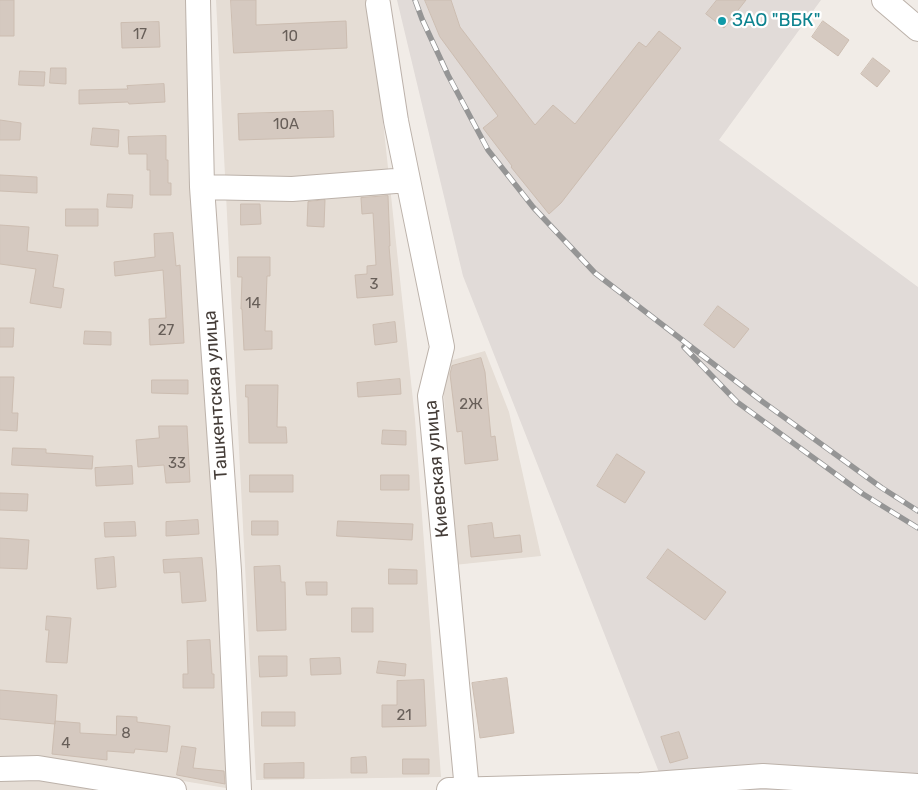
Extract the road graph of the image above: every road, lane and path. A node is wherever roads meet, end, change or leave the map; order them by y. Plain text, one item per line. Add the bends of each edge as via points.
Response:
1 (198, 0) edge
2 (884, 0) edge
3 (378, 4) dead end
4 (918, 29) edge
5 (408, 180) junction
6 (202, 188) junction
7 (0, 769) edge
8 (918, 786) edge
9 (641, 787) edge
10 (174, 790) edge
11 (239, 790) edge
12 (461, 790) edge

1 - 6 street, Ташкентская улица
2 - 4 street
3 - 5 street, Киевская улица
5 - 6 street via 292,189
5 - 12 street, Киевская улица via 442,347 430,396
6 - 11 street, Ташкентская улица via 229,571
7 - 10 street via 38,768
8 - 9 street via 763,776
9 - 12 street

